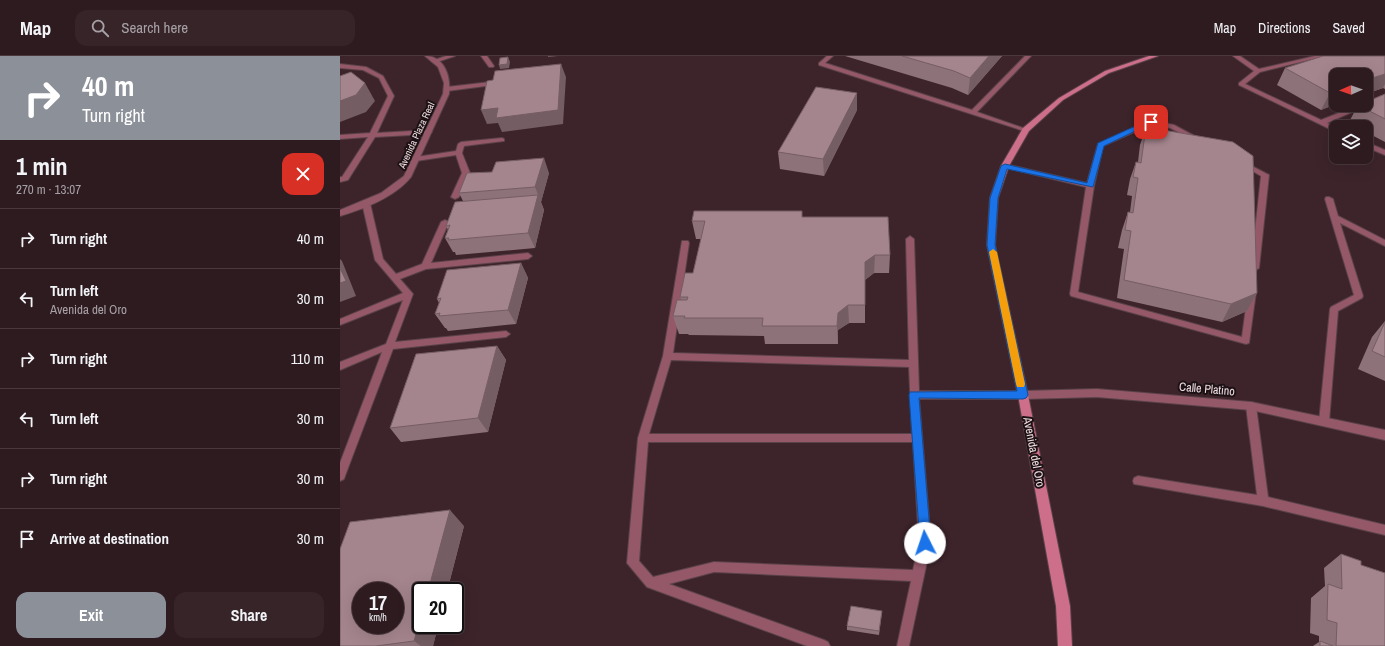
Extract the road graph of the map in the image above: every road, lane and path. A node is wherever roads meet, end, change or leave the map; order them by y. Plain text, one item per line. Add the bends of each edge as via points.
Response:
1 (452, 56) edge
2 (484, 56) edge
3 (830, 56) edge
4 (1028, 56) edge
5 (1155, 56) edge
6 (1236, 56) edge
7 (1322, 56) edge
8 (431, 58) edge
9 (340, 66) edge
10 (491, 66) dead end
11 (1258, 71) junction
12 (509, 81) edge
13 (447, 89) junction
14 (1348, 112) edge
15 (973, 113) junction
16 (1321, 123) junction
17 (1329, 127) edge
18 (1026, 130) junction
19 (429, 132) junction
20 (372, 136) junction
21 (340, 137) edge
22 (502, 140) dead end
23 (1205, 144) edge
24 (1373, 147) edge
25 (459, 153) junction
26 (1385, 153) edge
27 (416, 159) junction
28 (1238, 161) edge
29 (1005, 166) junction
30 (340, 180) edge
31 (1090, 186) junction
32 (455, 197) dead end
33 (1328, 199) dead end
34 (366, 203) junction
35 (340, 213) edge
36 (1334, 217) junction
37 (445, 222) dead end
38 (910, 238) dead end
39 (685, 242) dead end
40 (1385, 243) edge
41 (528, 256) dead end
42 (425, 266) junction
43 (395, 278) junction
44 (409, 294) junction
45 (340, 322) edge
46 (506, 334) dead end
47 (390, 346) junction
48 (668, 356) junction
49 (913, 364) junction
50 (340, 366) edge
51 (914, 395) junction
52 (1023, 395) junction
53 (1251, 406) junction
54 (1324, 422) junction
55 (1385, 436) edge
56 (643, 438) junction
57 (917, 438) junction
58 (340, 476) edge
59 (1138, 481) dead end
60 (1263, 501) junction
61 (1385, 530) edge
62 (918, 576) junction
63 (651, 583) junction
64 (824, 646) edge
65 (902, 646) edge
66 (1065, 646) edge

1 - 8 lane
2 - 10 lane
3 - 15 lane via 821,64
4 - 15 lane
5 - 18 street, Avenida del Oro via 1106,72 1061,99
6 - 11 lane
7 - 11 lane
8 - 13 street via 441,66
9 - 20 lane via 364,68 381,77 391,96
11 - 16 lane via 1241,84
12 - 13 lane
13 - 19 street, Avenida Plaza Real
14 - 16 lane
15 - 18 lane
16 - 17 lane
18 - 29 street, Avenida del Oro
19 - 20 lane
19 - 27 street, Avenida Plaza Real
20 - 21 lane
20 - 30 lane via 345,178
22 - 25 lane via 461,144
23 - 31 lane via 1172,126 1151,122 1100,145
24 - 26 lane
25 - 27 lane
25 - 32 lane via 466,173
27 - 34 street, Avenida Plaza Real via 407,177 398,187
28 - 31 lane via 1265,175 1246,341 1074,294
29 - 31 lane
29 - 52 street, Avenida del Oro via 994,198 991,245
33 - 36 lane
34 - 35 street, Avenida Plaza Real
34 - 43 lane via 379,260
36 - 40 lane
36 - 54 lane via 1359,296 1334,309
37 - 42 lane
38 - 49 lane
39 - 48 lane
41 - 42 lane
42 - 43 lane
43 - 44 lane
44 - 45 lane
44 - 47 lane
46 - 47 lane
47 - 50 lane
47 - 58 lane
48 - 49 lane
48 - 56 lane
49 - 51 lane
51 - 52 lane
51 - 57 lane
52 - 53 street, Calle Platino via 1097,393
52 - 66 street, Avenida del Oro via 1063,606
53 - 54 street, Calle Platino
53 - 60 lane
54 - 55 street, Calle Platino
56 - 57 lane
56 - 63 lane via 633,562
57 - 62 lane via 925,543
59 - 60 lane
60 - 61 lane
62 - 63 lane via 714,567
62 - 65 lane
63 - 64 lane

